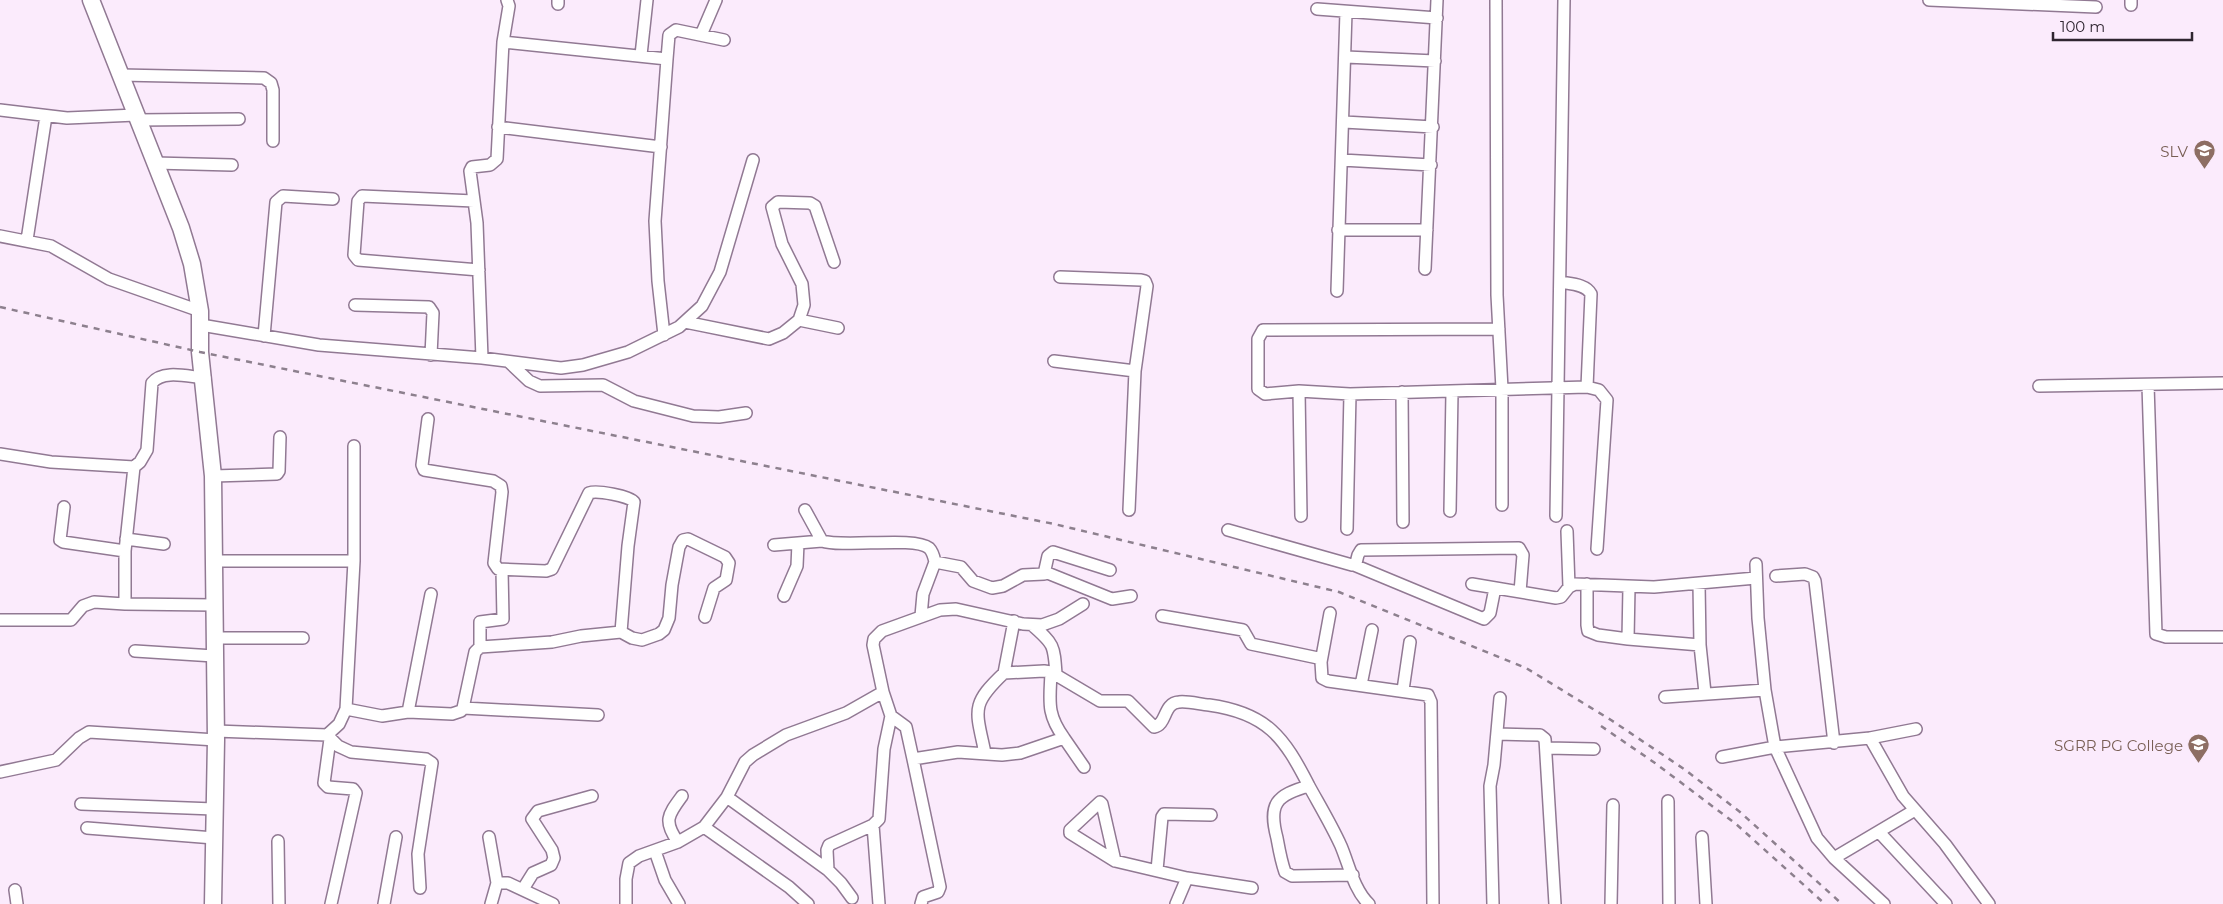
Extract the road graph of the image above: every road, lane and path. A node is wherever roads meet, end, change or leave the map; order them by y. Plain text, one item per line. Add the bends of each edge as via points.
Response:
1 (91, 0) edge
2 (507, 0) edge
3 (647, 0) edge
4 (716, 0) edge
5 (1437, 0) edge
6 (1496, 0) edge
7 (1564, 0) edge
8 (1929, 0) edge
9 (1987, 1) edge
10 (2096, 7) dead end
11 (1317, 9) dead end
12 (1346, 12) junction
13 (1437, 18) junction
14 (701, 35) junction
15 (724, 40) dead end
16 (503, 42) junction
17 (641, 55) junction
18 (1346, 57) junction
19 (667, 59) junction
20 (1435, 61) junction
21 (120, 75) junction
22 (0, 110) edge
23 (46, 116) junction
24 (137, 117) junction
25 (239, 119) dead end
26 (1344, 122) junction
27 (1432, 126) junction
28 (498, 127) junction
29 (273, 141) dead end
30 (661, 147) junction
31 (752, 160) dead end
32 (1342, 160) junction
33 (155, 163) junction
34 (232, 165) dead end
35 (1431, 165) junction
36 (333, 200) dead end
37 (474, 201) junction
38 (1338, 230) junction
39 (1427, 230) junction
40 (0, 236) edge
41 (27, 240) junction
42 (834, 262) dead end
43 (1425, 269) dead end
44 (478, 270) junction
45 (1060, 277) dead end
46 (1560, 282) junction
47 (1336, 291) dead end
48 (355, 304) dead end
49 (200, 318) junction
50 (799, 320) junction
51 (685, 322) junction
52 (838, 328) dead end
53 (1499, 329) junction
54 (664, 335) junction
55 (264, 336) junction
56 (431, 355) junction
57 (482, 358) junction
58 (1054, 361) dead end
59 (509, 362) junction
60 (1135, 371) junction
61 (205, 378) junction
62 (2223, 383) edge
63 (2148, 385) junction
64 (2039, 386) dead end
65 (1559, 387) junction
66 (1587, 387) junction
67 (1502, 389) junction
68 (1299, 392) junction
69 (1402, 392) junction
70 (1452, 392) junction
71 (1350, 394) junction
72 (746, 413) dead end
73 (428, 419) dead end
74 (280, 437) dead end
75 (354, 446) dead end
76 (0, 454) edge
77 (134, 467) junction
78 (213, 476) junction
79 (1502, 505) dead end
80 (64, 507) dead end
81 (805, 510) dead end
82 (1129, 510) dead end
83 (1450, 511) dead end
84 (1302, 516) dead end
85 (1556, 516) dead end
86 (1403, 522) dead end
87 (1348, 529) dead end
88 (1228, 530) dead end
89 (1567, 531) dead end
90 (822, 541) junction
91 (798, 543) junction
92 (164, 544) dead end
93 (126, 545) junction
94 (774, 545) dead end
95 (1596, 549) dead end
96 (214, 560) junction
97 (354, 560) junction
98 (935, 562) junction
99 (1756, 564) dead end
100 (1354, 565) junction
101 (502, 570) junction
102 (1110, 570) dead end
103 (1045, 572) junction
104 (1776, 576) dead end
105 (1756, 578) junction
106 (1472, 584) dead end
107 (1587, 584) junction
108 (1699, 584) junction
109 (1568, 587) junction
110 (1629, 587) junction
111 (1495, 588) junction
112 (1520, 592) junction
113 (432, 594) dead end
114 (784, 596) dead end
115 (1131, 596) dead end
116 (124, 604) junction
117 (1083, 604) dead end
118 (214, 605) junction
119 (1330, 613) dead end
120 (921, 616) junction
121 (1162, 616) dead end
122 (705, 617) dead end
123 (0, 620) edge
124 (1014, 621) junction
125 (1032, 624) junction
126 (1372, 630) dead end
127 (622, 632) junction
128 (2223, 637) edge
129 (214, 638) junction
130 (303, 638) dead end
131 (1628, 639) junction
132 (1410, 642) dead end
133 (1700, 645) junction
134 (480, 647) junction
135 (135, 650) dead end
136 (214, 656) junction
137 (1321, 662) junction
138 (1004, 673) junction
139 (1054, 673) junction
140 (1361, 685) junction
141 (1402, 690) junction
142 (1765, 690) junction
143 (883, 692) junction
144 (1705, 693) junction
145 (1665, 697) dead end
146 (1500, 698) dead end
147 (463, 708) junction
148 (346, 709) junction
149 (408, 712) junction
150 (598, 715) dead end
151 (891, 716) junction
152 (1916, 729) dead end
153 (1497, 734) junction
154 (216, 735) junction
155 (329, 737) junction
156 (1064, 738) junction
157 (1870, 738) junction
158 (1834, 743) junction
159 (1775, 747) junction
160 (1547, 748) junction
161 (1594, 749) dead end
162 (985, 753) junction
163 (1722, 757) dead end
164 (913, 759) junction
165 (1084, 767) dead end
166 (0, 772) edge
167 (1309, 786) junction
168 (592, 796) dead end
169 (682, 796) dead end
170 (727, 797) junction
171 (1668, 801) dead end
172 (81, 804) dead end
173 (1613, 805) dead end
174 (214, 809) junction
175 (1915, 810) junction
176 (1211, 815) dead end
177 (873, 825) junction
178 (704, 827) junction
179 (87, 828) dead end
180 (1879, 832) junction
181 (489, 836) dead end
182 (1702, 836) dead end
183 (214, 838) junction
184 (396, 838) dead end
185 (278, 841) dead end
186 (678, 842) junction
187 (655, 851) junction
188 (1834, 858) junction
189 (1115, 861) junction
190 (828, 870) junction
191 (1157, 870) junction
192 (1353, 875) junction
193 (1187, 878) junction
194 (497, 883) junction
195 (420, 888) dead end
196 (1252, 888) dead end
197 (523, 889) junction
198 (15, 890) dead end
199 (852, 898) dead end
200 (17, 904) edge
201 (213, 904) edge
202 (279, 904) edge
203 (331, 904) edge
204 (384, 904) edge
205 (491, 904) edge
206 (553, 904) edge
207 (626, 904) edge
208 (679, 904) edge
209 (808, 904) edge
210 (879, 904) edge
211 (921, 904) edge
212 (1176, 904) edge
213 (1369, 904) edge
214 (1433, 904) edge
215 (1493, 904) edge
216 (1554, 904) edge
217 (1611, 904) edge
218 (1669, 904) edge
219 (1706, 904) edge
220 (1884, 904) edge
221 (1946, 904) edge
222 (1989, 904) edge

1 - 21 main road
2 - 16 street via 509,6
3 - 17 street
4 - 14 street
5 - 13 street
6 - 53 street
7 - 46 street
8 - 9 street
9 - 10 street
11 - 12 street
12 - 13 street
12 - 18 street
13 - 20 street
14 - 15 street
14 - 19 street via 671,32
16 - 17 street
16 - 28 street
17 - 19 street
18 - 20 street
18 - 26 street
19 - 30 street
20 - 27 street
21 - 24 main road
21 - 29 street via 264,78 271,83 273,90
22 - 23 street
23 - 24 street
23 - 41 street
24 - 25 street
24 - 33 main road
26 - 27 street
26 - 32 street
27 - 35 street
28 - 30 street
28 - 37 street via 495,162 470,169
30 - 54 street via 655,221
31 - 51 street via 716,283 702,306
32 - 35 street
32 - 38 street
33 - 34 street
33 - 49 main road via 190,255
35 - 39 street
36 - 55 street via 284,196 276,202
37 - 44 street
37 - 44 street via 362,196 358,201 354,255 358,260
38 - 39 street
38 - 47 street
39 - 43 street
40 - 41 street
41 - 49 street via 51,246 109,279
42 - 50 street via 818,210 813,204 774,204 782,244 804,290 804,306
44 - 57 street
45 - 60 street via 1144,281 1147,286
46 - 65 street
46 - 66 street via 1584,287 1591,294
48 - 56 street via 429,307 433,313
49 - 55 street
49 - 61 main road via 200,352
50 - 51 street via 769,339
50 - 52 street
51 - 54 street
53 - 67 street
53 - 68 street via 1263,330 1258,339 1258,390 1266,394
54 - 59 street via 628,352 572,367
55 - 56 street via 319,345
56 - 57 street
57 - 59 street
58 - 60 street
59 - 72 street via 529,381 540,386 604,385 634,401 693,416
60 - 82 street
61 - 77 street via 166,375 152,383 147,450
61 - 78 main road
62 - 63 street
63 - 64 street
63 - 128 street via 2156,634 2166,637
65 - 66 street
65 - 67 street
65 - 85 street
66 - 95 street via 1604,394 1607,405
67 - 70 street
67 - 79 street
68 - 71 street
68 - 84 street
69 - 70 street
69 - 71 street
69 - 86 street
70 - 83 street
71 - 87 street
73 - 101 street via 424,470 493,481 501,486 494,563
74 - 78 street via 277,474
75 - 97 street
76 - 77 street via 51,462
77 - 93 street
78 - 96 main road
80 - 93 street via 60,534 63,542
81 - 90 street
88 - 100 street
89 - 109 street
90 - 91 street
90 - 98 street via 924,545 931,551
91 - 94 street
91 - 114 street via 797,566
92 - 93 street
93 - 116 street
96 - 97 street
96 - 118 main road
97 - 148 street
98 - 103 street via 961,567 973,581 992,588 1023,575
98 - 120 street via 923,594
99 - 105 street
100 - 111 street via 1484,619 1490,612
100 - 112 street via 1361,550 1519,548 1523,555
101 - 127 street via 552,569 589,493 595,491 633,499
101 - 134 street via 503,619 480,622
102 - 103 street via 1053,552 1048,556
103 - 115 street via 1112,599
104 - 158 street via 1805,574 1815,581
105 - 108 street
105 - 142 street
106 - 111 street
107 - 109 street
107 - 110 street
107 - 131 street via 1588,631
108 - 110 street
108 - 133 street
109 - 112 street via 1561,597 1556,598
110 - 131 street
111 - 112 street
113 - 149 street
116 - 118 street
116 - 123 street via 90,603 69,620
117 - 125 street via 1051,623
118 - 129 main road
119 - 137 street
120 - 124 street via 948,609
120 - 143 street via 882,630 874,639
121 - 137 street via 1243,630 1251,644 1318,658
122 - 127 street via 714,588 726,580 728,560 688,539 679,546 669,618 664,630 642,640
124 - 125 street
124 - 138 street
125 - 139 street via 1054,647
126 - 140 street
127 - 134 street via 552,642
129 - 130 street
129 - 136 main road
131 - 133 street
132 - 141 street
133 - 144 street
134 - 147 street via 475,652
135 - 136 street
136 - 154 main road
137 - 140 street via 1324,680
138 - 139 street
138 - 162 street via 986,690 978,704
139 - 156 street via 1050,714
139 - 167 street via 1100,701 1128,702 1154,727 1168,708 1180,701 1223,707 1247,715 1279,736 1300,766
140 - 141 street
141 - 214 street via 1425,694 1431,702
142 - 144 street
142 - 159 street
143 - 151 street
143 - 170 street via 762,749 744,762
144 - 145 street
146 - 153 street
147 - 149 street via 452,714
147 - 150 street
148 - 149 street via 382,716
148 - 155 street
151 - 164 street via 906,727
151 - 177 street via 884,749 880,816
152 - 157 street
153 - 160 street via 1540,736 1546,739
153 - 215 street via 1490,786
154 - 155 street
154 - 166 street via 89,732 56,760
154 - 174 main road
155 - 195 street via 351,752 426,759 432,763 418,854
155 - 203 street via 324,783 328,787 353,789 356,793
156 - 162 street via 1020,753
156 - 165 street
157 - 158 street
157 - 175 street via 1902,796
158 - 159 street
159 - 163 street
159 - 188 street via 1817,838
160 - 161 street
160 - 216 street
162 - 164 street via 958,752
164 - 211 street via 940,887 938,892 923,897
167 - 192 street
167 - 192 street via 1288,792 1272,812 1286,872 1292,876
168 - 197 street via 538,811 533,816 554,858 551,865 533,873
169 - 186 street via 668,821
170 - 178 street
170 - 190 street
171 - 218 street
172 - 174 street
173 - 217 street
174 - 183 main road
175 - 180 street
175 - 222 street via 1946,844
176 - 191 street via 1164,814
177 - 190 street via 829,845 826,850
177 - 210 street
178 - 186 street
178 - 209 street
179 - 183 street
180 - 188 street
180 - 221 street
181 - 194 street
182 - 219 street
183 - 201 main road
184 - 204 street
185 - 202 street
186 - 187 street
187 - 207 street via 629,863
187 - 208 street via 665,880
188 - 220 street
189 - 189 street via 1070,833 1100,802 1102,804
189 - 191 street
190 - 199 street
191 - 193 street
192 - 213 street
193 - 196 street
193 - 212 street
194 - 197 street via 508,882
194 - 205 street
197 - 206 street
198 - 200 street

